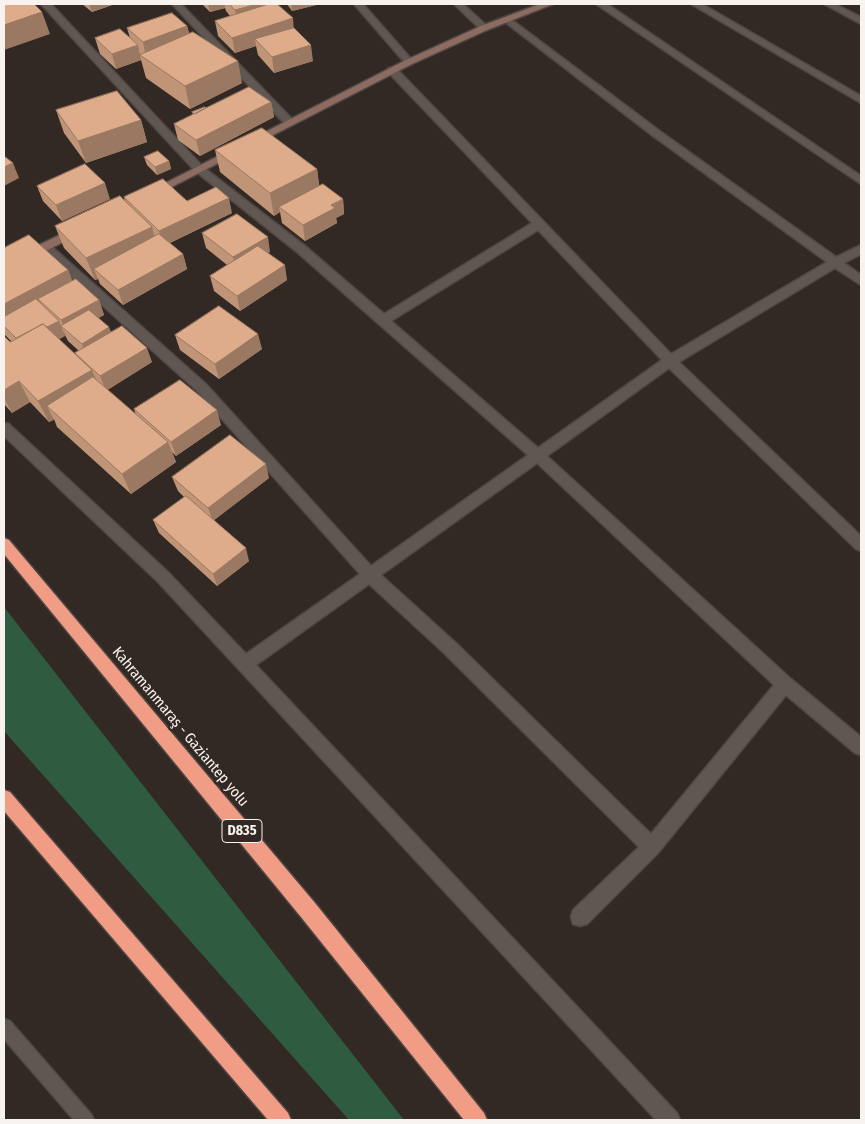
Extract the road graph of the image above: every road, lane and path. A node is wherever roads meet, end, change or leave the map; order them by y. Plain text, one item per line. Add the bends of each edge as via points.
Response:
1 (46, 4) edge
2 (176, 4) edge
3 (358, 4) edge
4 (458, 4) edge
5 (548, 4) edge
6 (600, 4) edge
7 (696, 4) edge
8 (829, 4) edge
9 (508, 20) junction
10 (861, 22) edge
11 (484, 28) junction
12 (408, 62) junction
13 (392, 70) junction
14 (861, 100) edge
15 (288, 121) junction
16 (199, 169) junction
17 (861, 181) edge
18 (139, 199) edge
19 (539, 224) junction
20 (88, 225) edge
21 (44, 247) junction
22 (861, 249) edge
23 (836, 262) junction
24 (4, 267) edge
25 (861, 281) edge
26 (382, 321) junction
27 (670, 361) junction
28 (4, 428) edge
29 (537, 455) junction
30 (4, 544) edge
31 (861, 545) edge
32 (369, 574) junction
33 (245, 664) junction
34 (785, 684) junction
35 (861, 747) edge
36 (4, 798) edge
37 (652, 847) junction
38 (580, 917) dead end
39 (4, 1027) edge
40 (85, 1120) edge
41 (281, 1120) edge
42 (477, 1120) edge
43 (670, 1120) edge

1 - 16 street
2 - 15 street
3 - 12 street
4 - 11 street
5 - 9 street
6 - 17 street
7 - 14 street
8 - 10 street
9 - 11 street
9 - 23 street via 657,134
11 - 12 street
12 - 13 street
13 - 15 street
13 - 19 street
15 - 16 street
16 - 18 street
16 - 26 street via 301,249
19 - 26 street
19 - 27 street
20 - 21 street
21 - 24 street
21 - 32 street via 201,387
22 - 23 street
23 - 25 street
23 - 27 street
26 - 29 street
27 - 29 street
27 - 31 street
28 - 33 street via 163,577
29 - 32 street
29 - 34 street
30 - 42 highway, Kahramanmaraş - Gaziantep yolu / D835 via 308,910
32 - 33 street
32 - 37 street via 450,648
33 - 43 street
34 - 35 street
34 - 37 street
36 - 41 highway
37 - 38 street
39 - 40 lane

